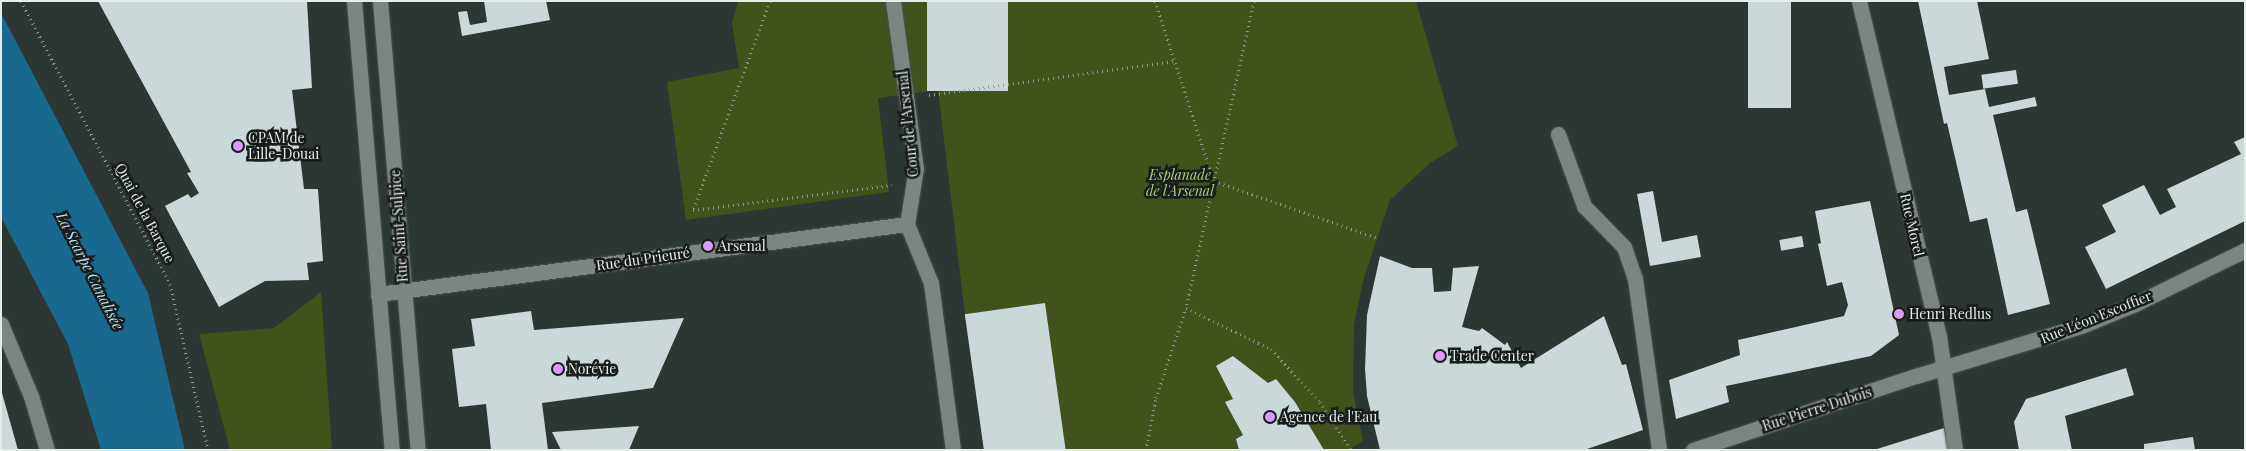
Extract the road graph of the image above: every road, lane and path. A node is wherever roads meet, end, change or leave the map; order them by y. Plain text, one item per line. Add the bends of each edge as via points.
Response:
1 (22, 1) edge
2 (354, 1) edge
3 (380, 1) edge
4 (770, 1) edge
5 (893, 1) edge
6 (1155, 1) edge
7 (1254, 1) edge
8 (1859, 1) edge
9 (1173, 61) junction
10 (906, 99) junction
11 (1558, 134) dead end
12 (1214, 181) junction
13 (916, 182) junction
14 (907, 224) junction
15 (1378, 238) dead end
16 (2245, 250) edge
17 (404, 291) junction
18 (378, 294) junction
19 (1186, 308) junction
20 (1, 324) edge
21 (1941, 369) junction
22 (47, 450) edge
23 (208, 450) edge
24 (392, 450) edge
25 (418, 450) edge
26 (953, 450) edge
27 (1146, 450) edge
28 (1351, 450) edge
29 (1659, 450) edge
30 (1693, 450) edge
31 (1955, 450) edge

1 - 23 path, Quai de la Barque via 170,284
2 - 18 street, Rue Saint-Sulpice
3 - 17 street, Rue Saint-Sulpice
4 - 13 path via 693,210
5 - 10 street, Cour de l'Arsenal
6 - 9 path
7 - 12 path
8 - 21 street, Rue Morel via 1939,336
9 - 10 path
9 - 12 path
10 - 13 street, Cour de l'Arsenal
11 - 29 street via 1584,206 1624,247 1635,279
12 - 15 path
12 - 19 path
13 - 14 street, Cour de l'Arsenal
14 - 17 street, Rue du Prieuré
14 - 26 street via 931,283
16 - 21 street, Rue Léon Escoffier via 2135,304 2081,326
17 - 18 street, Rue du Prieuré
17 - 25 street, Rue Saint-Sulpice
18 - 24 street, Rue Saint-Sulpice
19 - 27 path via 1156,398
19 - 28 path via 1271,349 1320,402
20 - 22 street via 31,396
21 - 30 street, Rue Pierre Dubois
21 - 31 street, Rue Morel

